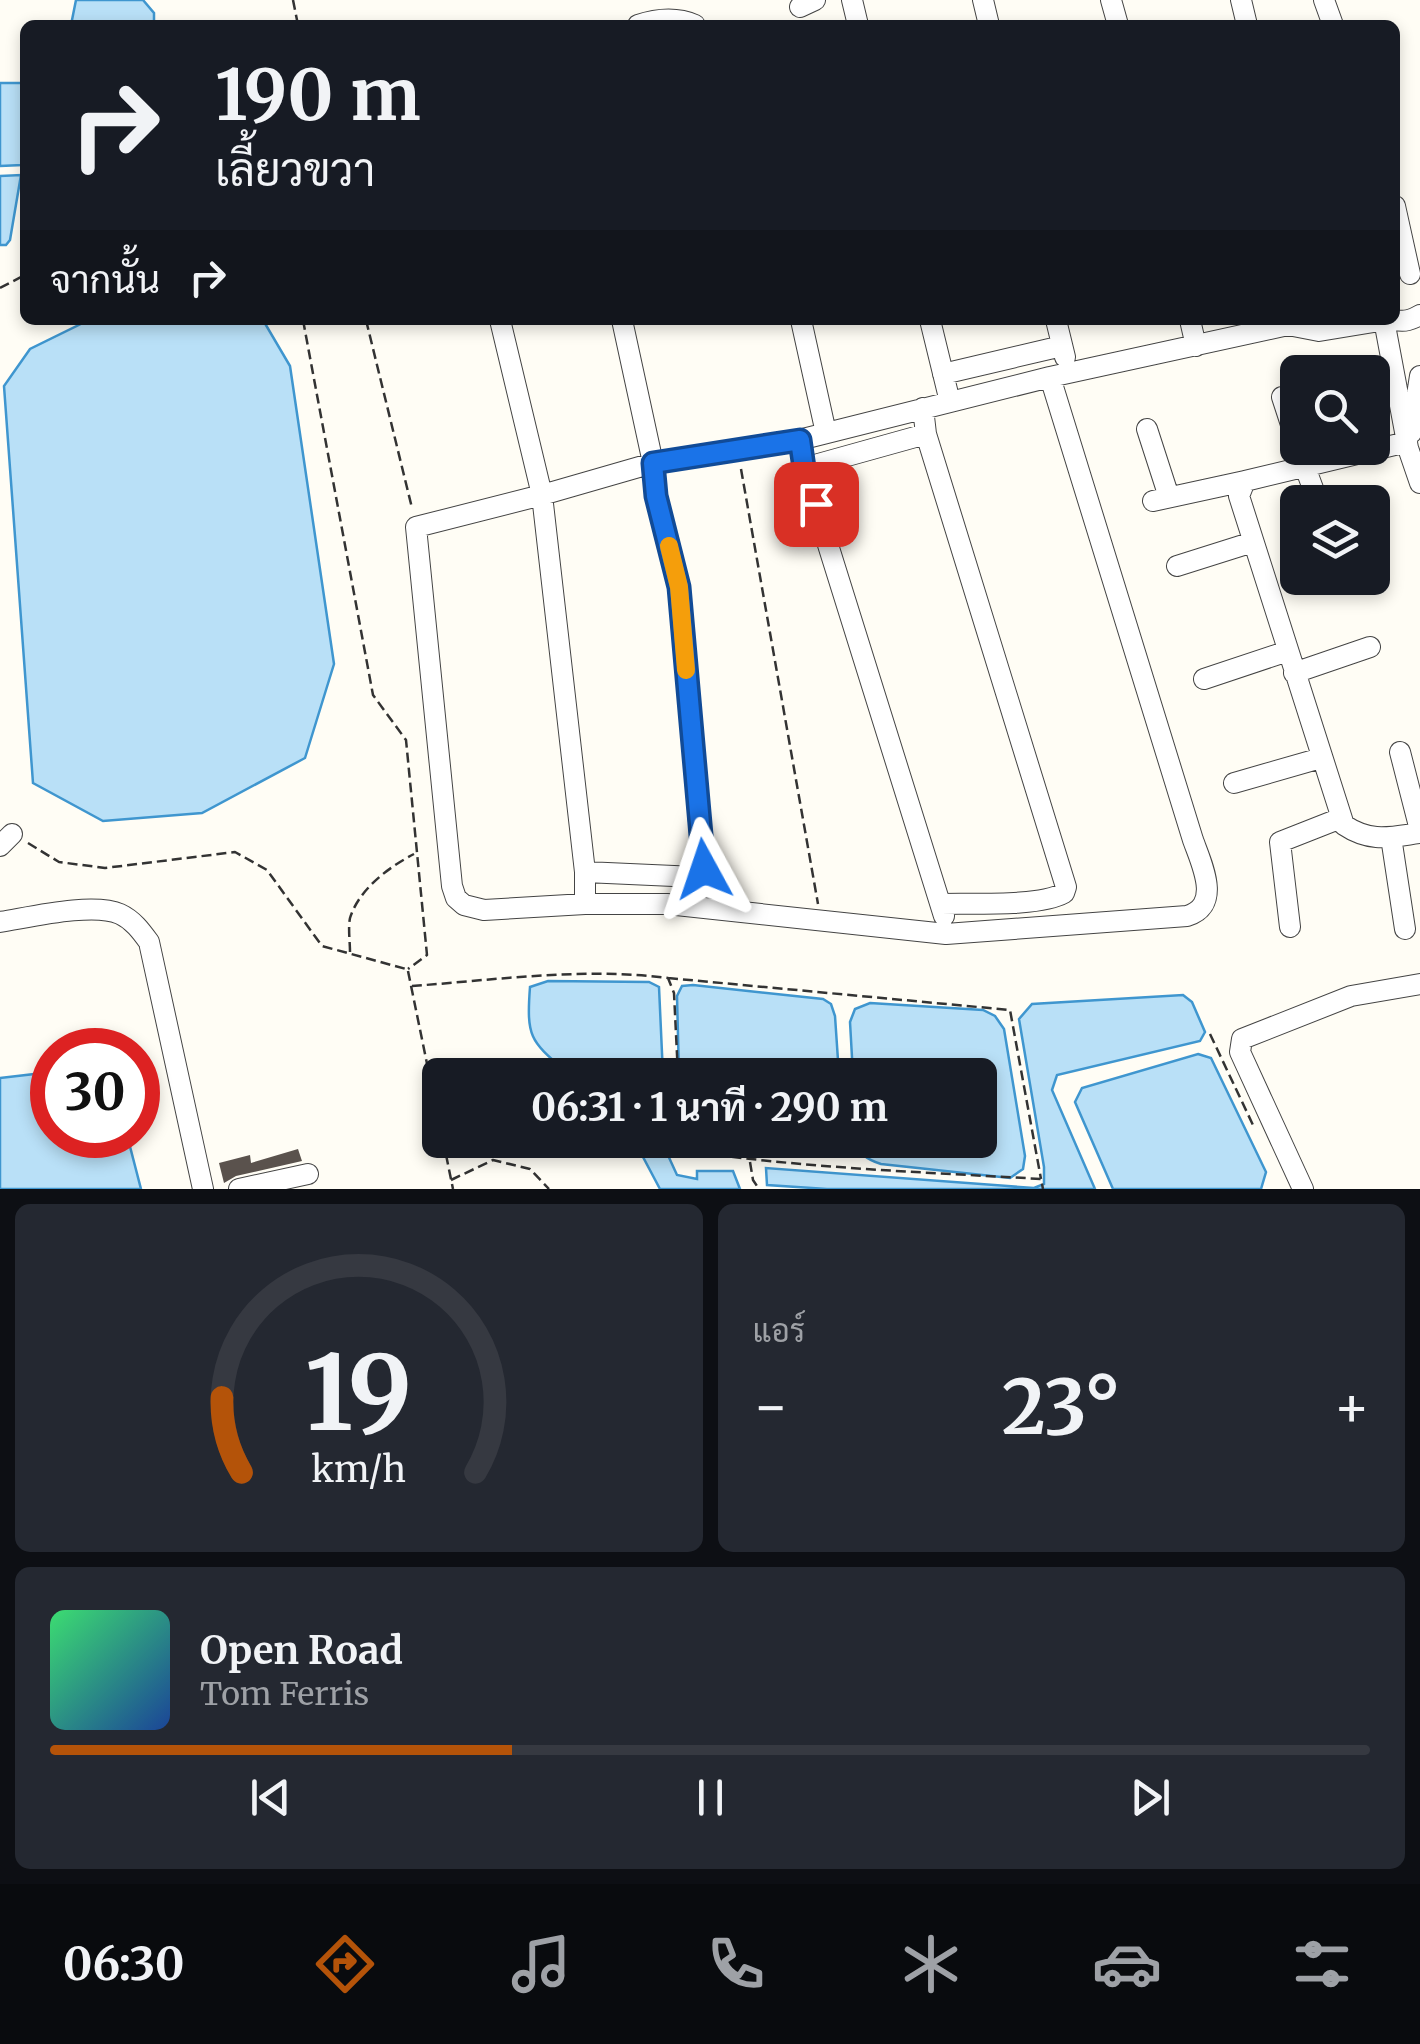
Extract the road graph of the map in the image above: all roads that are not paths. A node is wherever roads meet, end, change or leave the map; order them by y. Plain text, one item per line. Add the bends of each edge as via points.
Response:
1 (1400, 233) edge
2 (1408, 276) edge
3 (501, 325) edge
4 (623, 325) edge
5 (802, 325) edge
6 (931, 325) edge
7 (1057, 325) edge
8 (1191, 325) edge
9 (1280, 325) edge
10 (1301, 325) edge
11 (1355, 325) edge
12 (1386, 325) edge
13 (1062, 346) junction
14 (1196, 346) junction
15 (943, 374) junction
16 (1059, 375) junction
17 (1420, 376) edge
18 (950, 402) junction
19 (924, 408) junction
20 (1147, 429) dead end
21 (826, 433) junction
22 (926, 434) junction
23 (800, 440) junction
24 (1412, 445) edge
25 (653, 463) junction
26 (1280, 464) edge
27 (804, 468) junction
28 (1245, 482) junction
29 (1420, 483) edge
30 (542, 495) junction
31 (1254, 542) junction
32 (1177, 566) dead end
33 (1370, 647) dead end
34 (1288, 651) junction
35 (1294, 673) junction
36 (1204, 679) dead end
37 (1400, 752) dead end
38 (1321, 758) junction
39 (1234, 783) dead end
40 (1341, 818) junction
41 (1420, 831) edge
42 (1391, 837) junction
43 (586, 872) junction
44 (585, 904) junction
45 (942, 904) junction
46 (0, 922) edge
47 (1290, 927) dead end
48 (1405, 929) dead end
49 (946, 934) junction
50 (1420, 984) edge
51 (308, 1174) dead end
52 (203, 1189) edge
53 (239, 1189) edge
54 (1303, 1189) edge

1 - 2 street
3 - 30 street
4 - 25 street
5 - 21 street
6 - 15 street
7 - 13 street
8 - 14 street
9 - 14 street
10 - 11 street via 1319,331
12 - 24 street
13 - 15 street
13 - 16 street
14 - 16 street
15 - 18 street
16 - 18 street
16 - 49 street via 1207,894 1198,913 1187,916
17 - 24 street
18 - 19 street
19 - 21 street
19 - 22 street
20 - 28 street via 1161,499
21 - 23 street
22 - 27 street
22 - 45 street via 1066,887 1056,897
23 - 25 street
23 - 27 street
24 - 29 street
25 - 30 street
25 - 43 street via 679,587 704,869 696,876
26 - 28 street
27 - 45 street
28 - 31 street via 1239,496
30 - 43 street
30 - 44 street via 416,528 452,886 464,905 484,910
31 - 32 street
31 - 34 street
33 - 35 street
34 - 35 street
34 - 36 street
35 - 38 street
37 - 41 street
38 - 39 street
38 - 40 street
40 - 42 street via 1358,834
40 - 47 street via 1280,842
41 - 42 street
42 - 48 street
43 - 44 street
44 - 49 street via 668,904
45 - 49 street
46 - 52 street via 97,908 137,926 149,942
50 - 54 street via 1351,996 1242,1039 1240,1052
51 - 53 street

